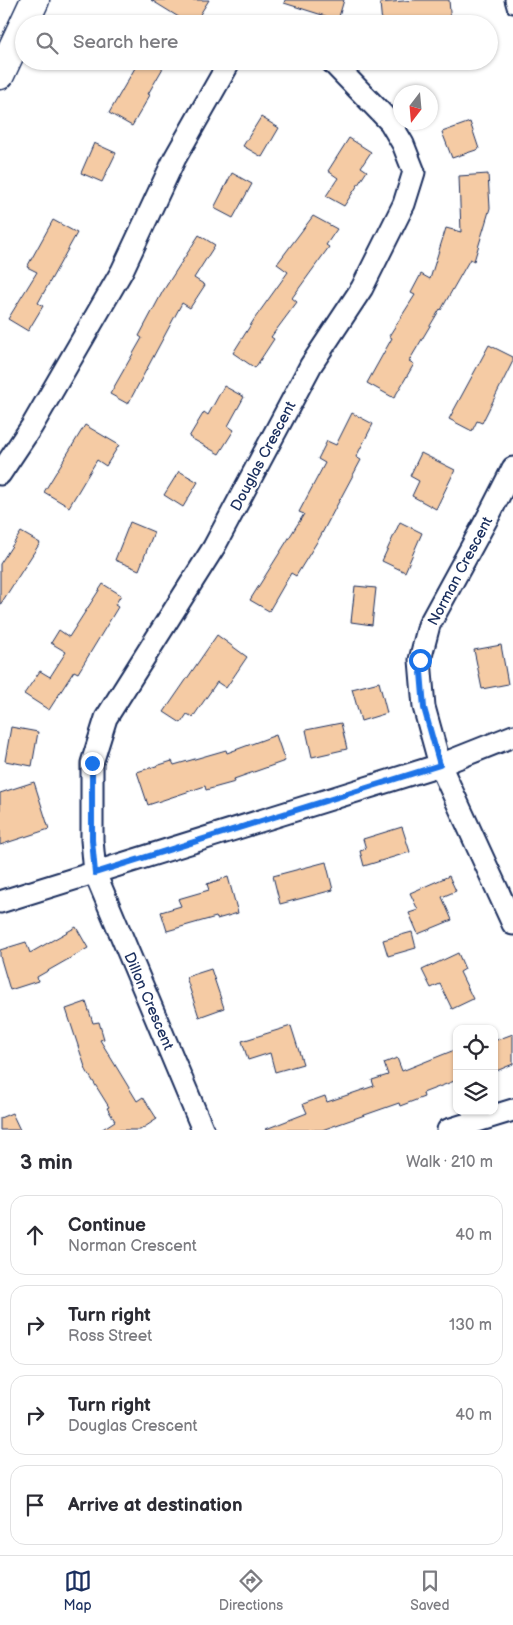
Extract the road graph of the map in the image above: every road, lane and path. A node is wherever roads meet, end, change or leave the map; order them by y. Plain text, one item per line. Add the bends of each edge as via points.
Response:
1 (35, 0) edge
2 (511, 0) edge
3 (513, 7) edge
4 (28, 15) edge
5 (15, 43) edge
6 (225, 70) edge
7 (340, 70) edge
8 (0, 75) edge
9 (513, 468) edge
10 (0, 474) edge
11 (513, 736) edge
12 (440, 765) junction
13 (95, 873) junction
14 (0, 902) edge
15 (513, 924) edge
16 (513, 1110) edge
17 (203, 1130) edge
18 (448, 1130) edge

1 - 4 main road
2 - 3 lane
5 - 8 main road
6 - 10 street via 175,158 122,270 32,426
7 - 13 street, Douglas Crescent via 390,122 414,172 404,204 362,288 311,365 214,548 106,718 92,763
9 - 12 street, Norman Crescent via 429,625 420,660 424,708
11 - 12 street
12 - 13 street
12 - 15 street
13 - 14 street
13 - 17 street, Dillon Crescent
16 - 18 street

